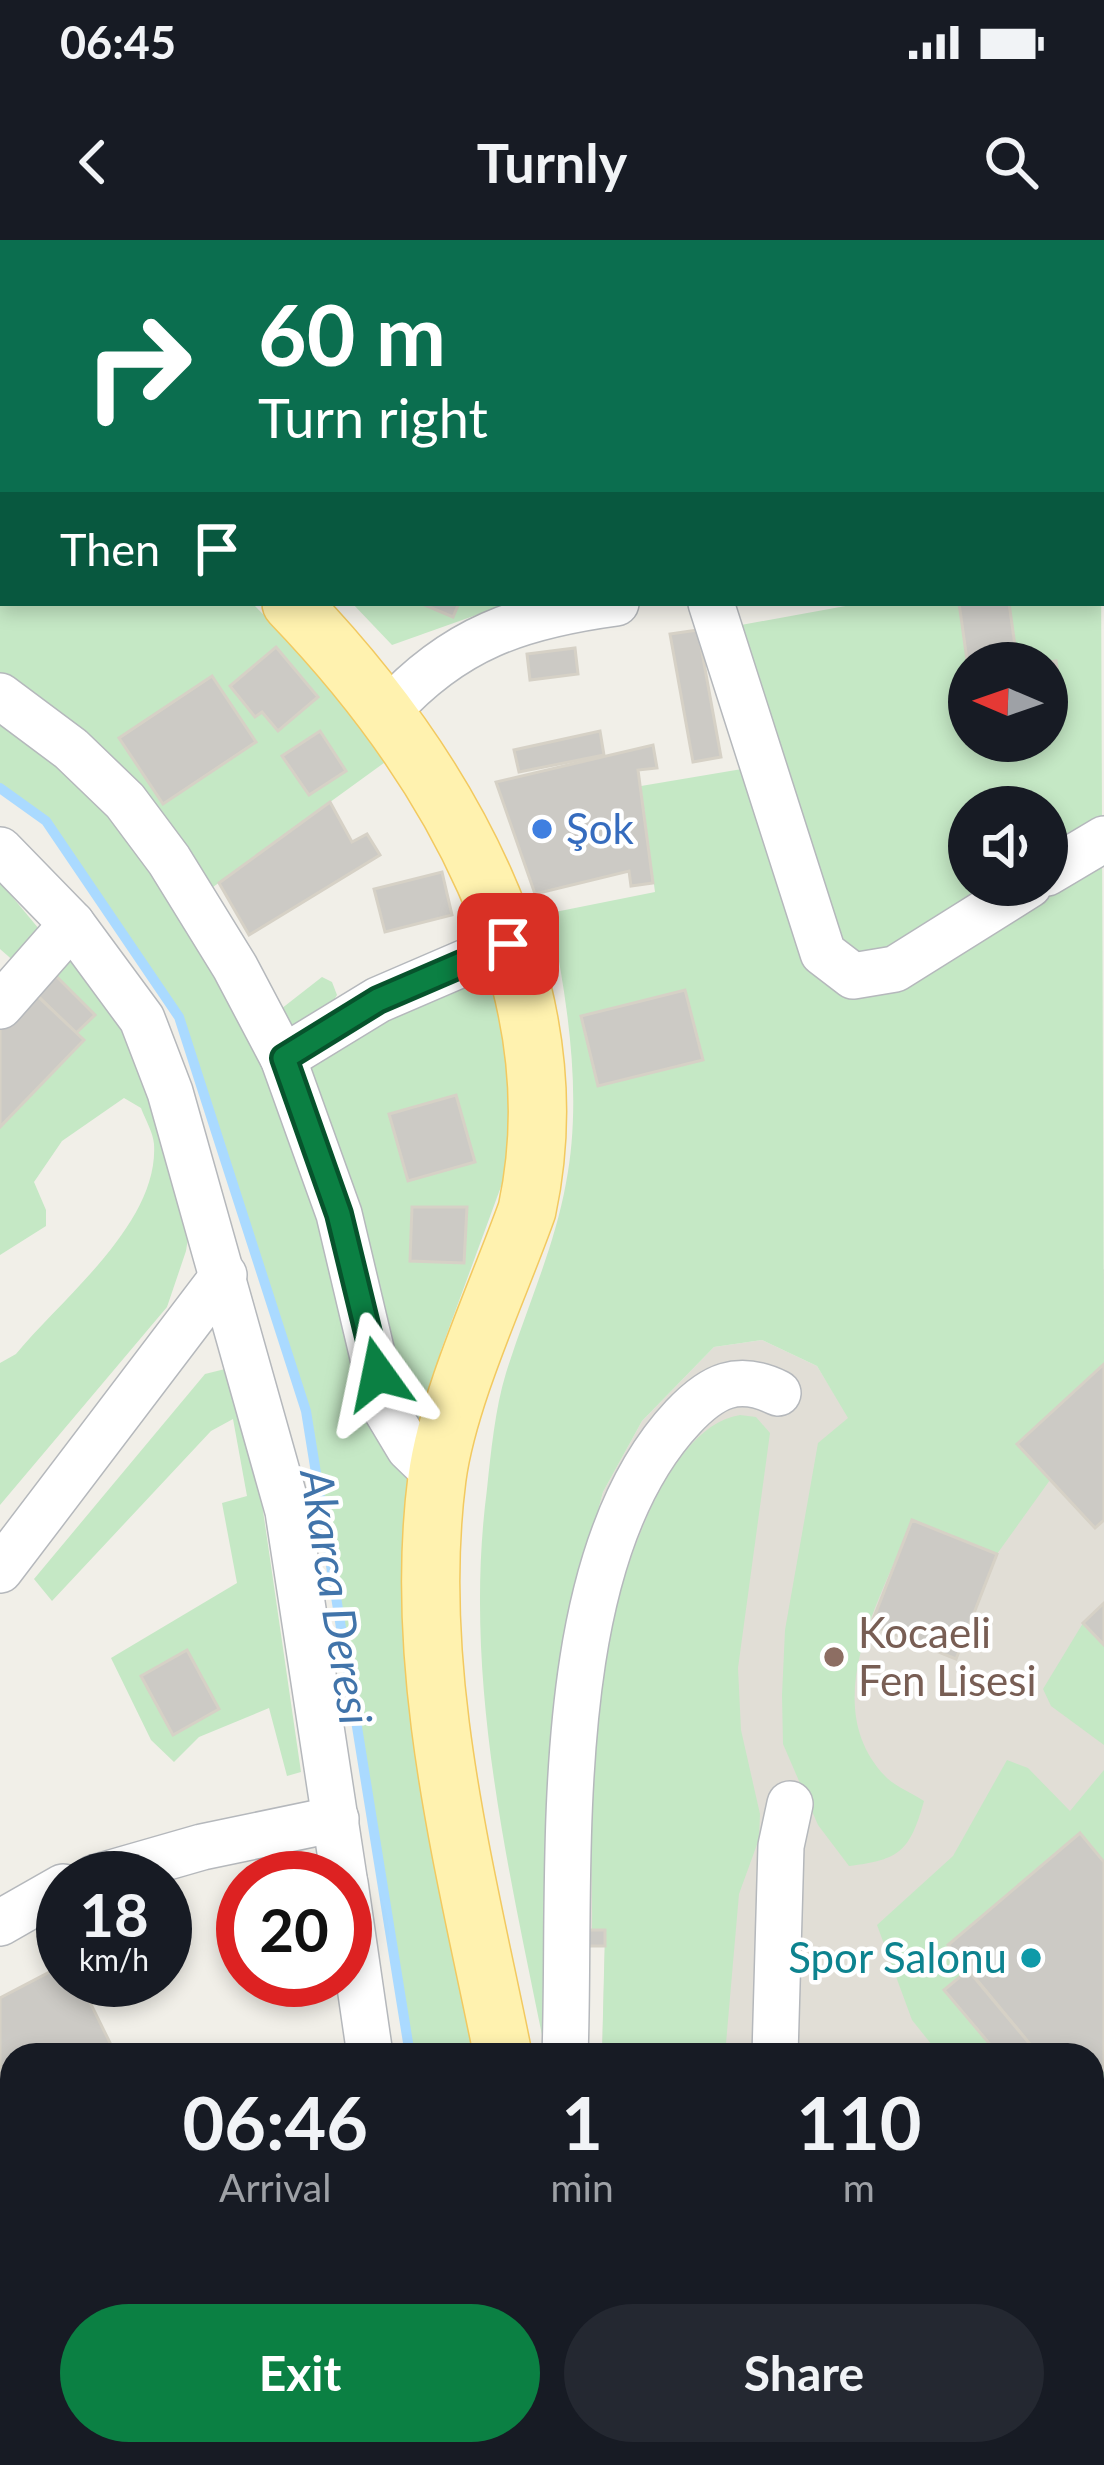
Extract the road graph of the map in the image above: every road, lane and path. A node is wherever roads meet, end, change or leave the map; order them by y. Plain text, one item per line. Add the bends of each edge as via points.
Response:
1 (294, 606) edge
2 (330, 606) edge
3 (576, 606) edge
4 (712, 606) edge
5 (536, 609) edge
6 (0, 696) edge
7 (398, 700) junction
8 (1104, 839) edge
9 (0, 850) edge
10 (1068, 861) edge
11 (996, 906) edge
12 (72, 924) junction
13 (508, 944) junction
14 (0, 1006) edge
15 (284, 1058) junction
16 (224, 1275) junction
17 (778, 1393) dead end
18 (437, 1475) junction
19 (0, 1570) edge
20 (790, 1804) dead end
21 (336, 1819) junction
22 (188, 1851) edge
23 (341, 1851) edge
24 (36, 1902) edge
25 (0, 1923) edge
26 (363, 2007) edge
27 (368, 2043) edge
28 (501, 2043) edge
29 (523, 2043) edge
30 (566, 2043) edge
31 (775, 2043) edge

1 - 7 main road
2 - 7 main road
3 - 5 street
4 - 11 street via 824,953 853,976 896,969
5 - 7 street via 446,657
6 - 15 street via 124,801 236,967
7 - 13 main road via 467,838
7 - 29 main road via 492,831 535,923 554,988 563,1072 551,1203 463,1495 461,1724
8 - 10 street
9 - 12 street
12 - 14 street
12 - 16 street via 142,1019
13 - 15 street via 378,1000
13 - 18 main road via 536,1063 537,1165
15 - 18 street via 339,1214 385,1408
16 - 19 street
16 - 21 street via 288,1511
17 - 30 street via 754,1381 726,1383 699,1400 640,1479 604,1568 576,1694
18 - 28 main road via 434,1675
20 - 31 street via 781,1846
21 - 22 street
21 - 23 street
24 - 25 street
26 - 27 street

